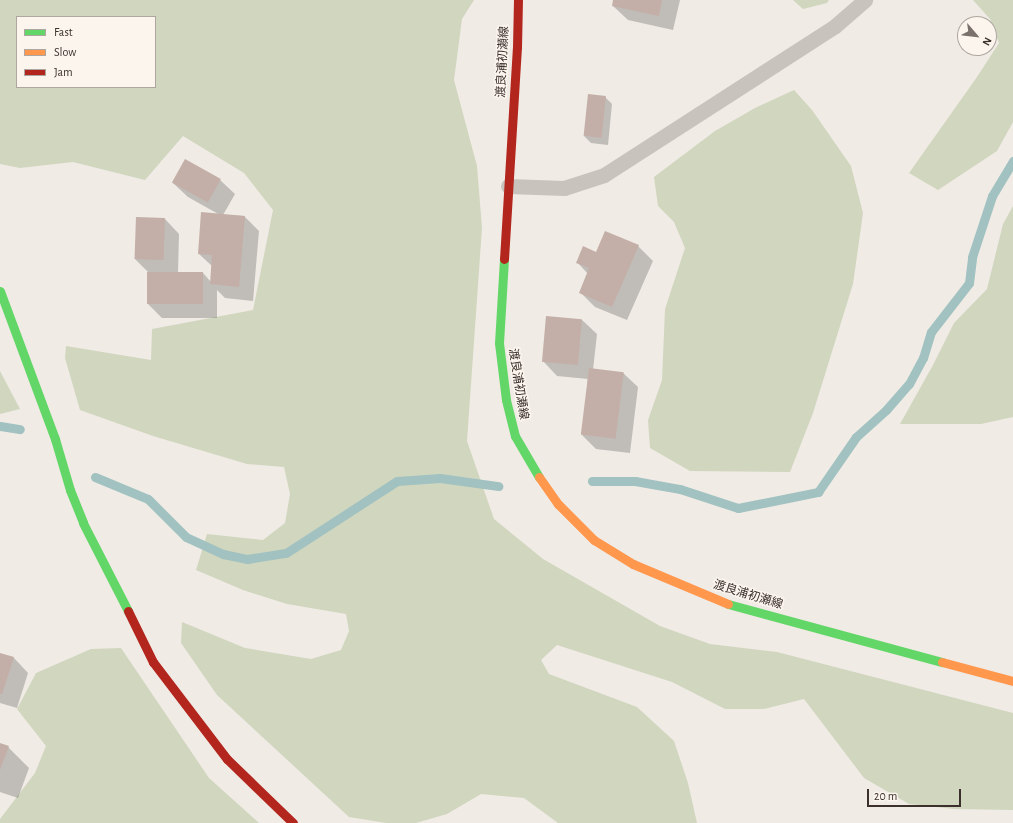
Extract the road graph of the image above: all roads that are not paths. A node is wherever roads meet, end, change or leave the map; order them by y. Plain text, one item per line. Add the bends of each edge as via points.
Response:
1 (518, 0) edge
2 (865, 0) edge
3 (508, 186) junction
4 (0, 291) edge
5 (1013, 681) edge
6 (293, 823) edge

1 - 3 main road, 渡良浦初瀬線
2 - 3 lane via 835,26 604,175 564,188
3 - 5 main road, 渡良浦初瀬線 via 499,343 506,400 515,436 532,468 558,504 589,535 633,564 731,605
4 - 6 main road via 83,523 153,662 227,759

